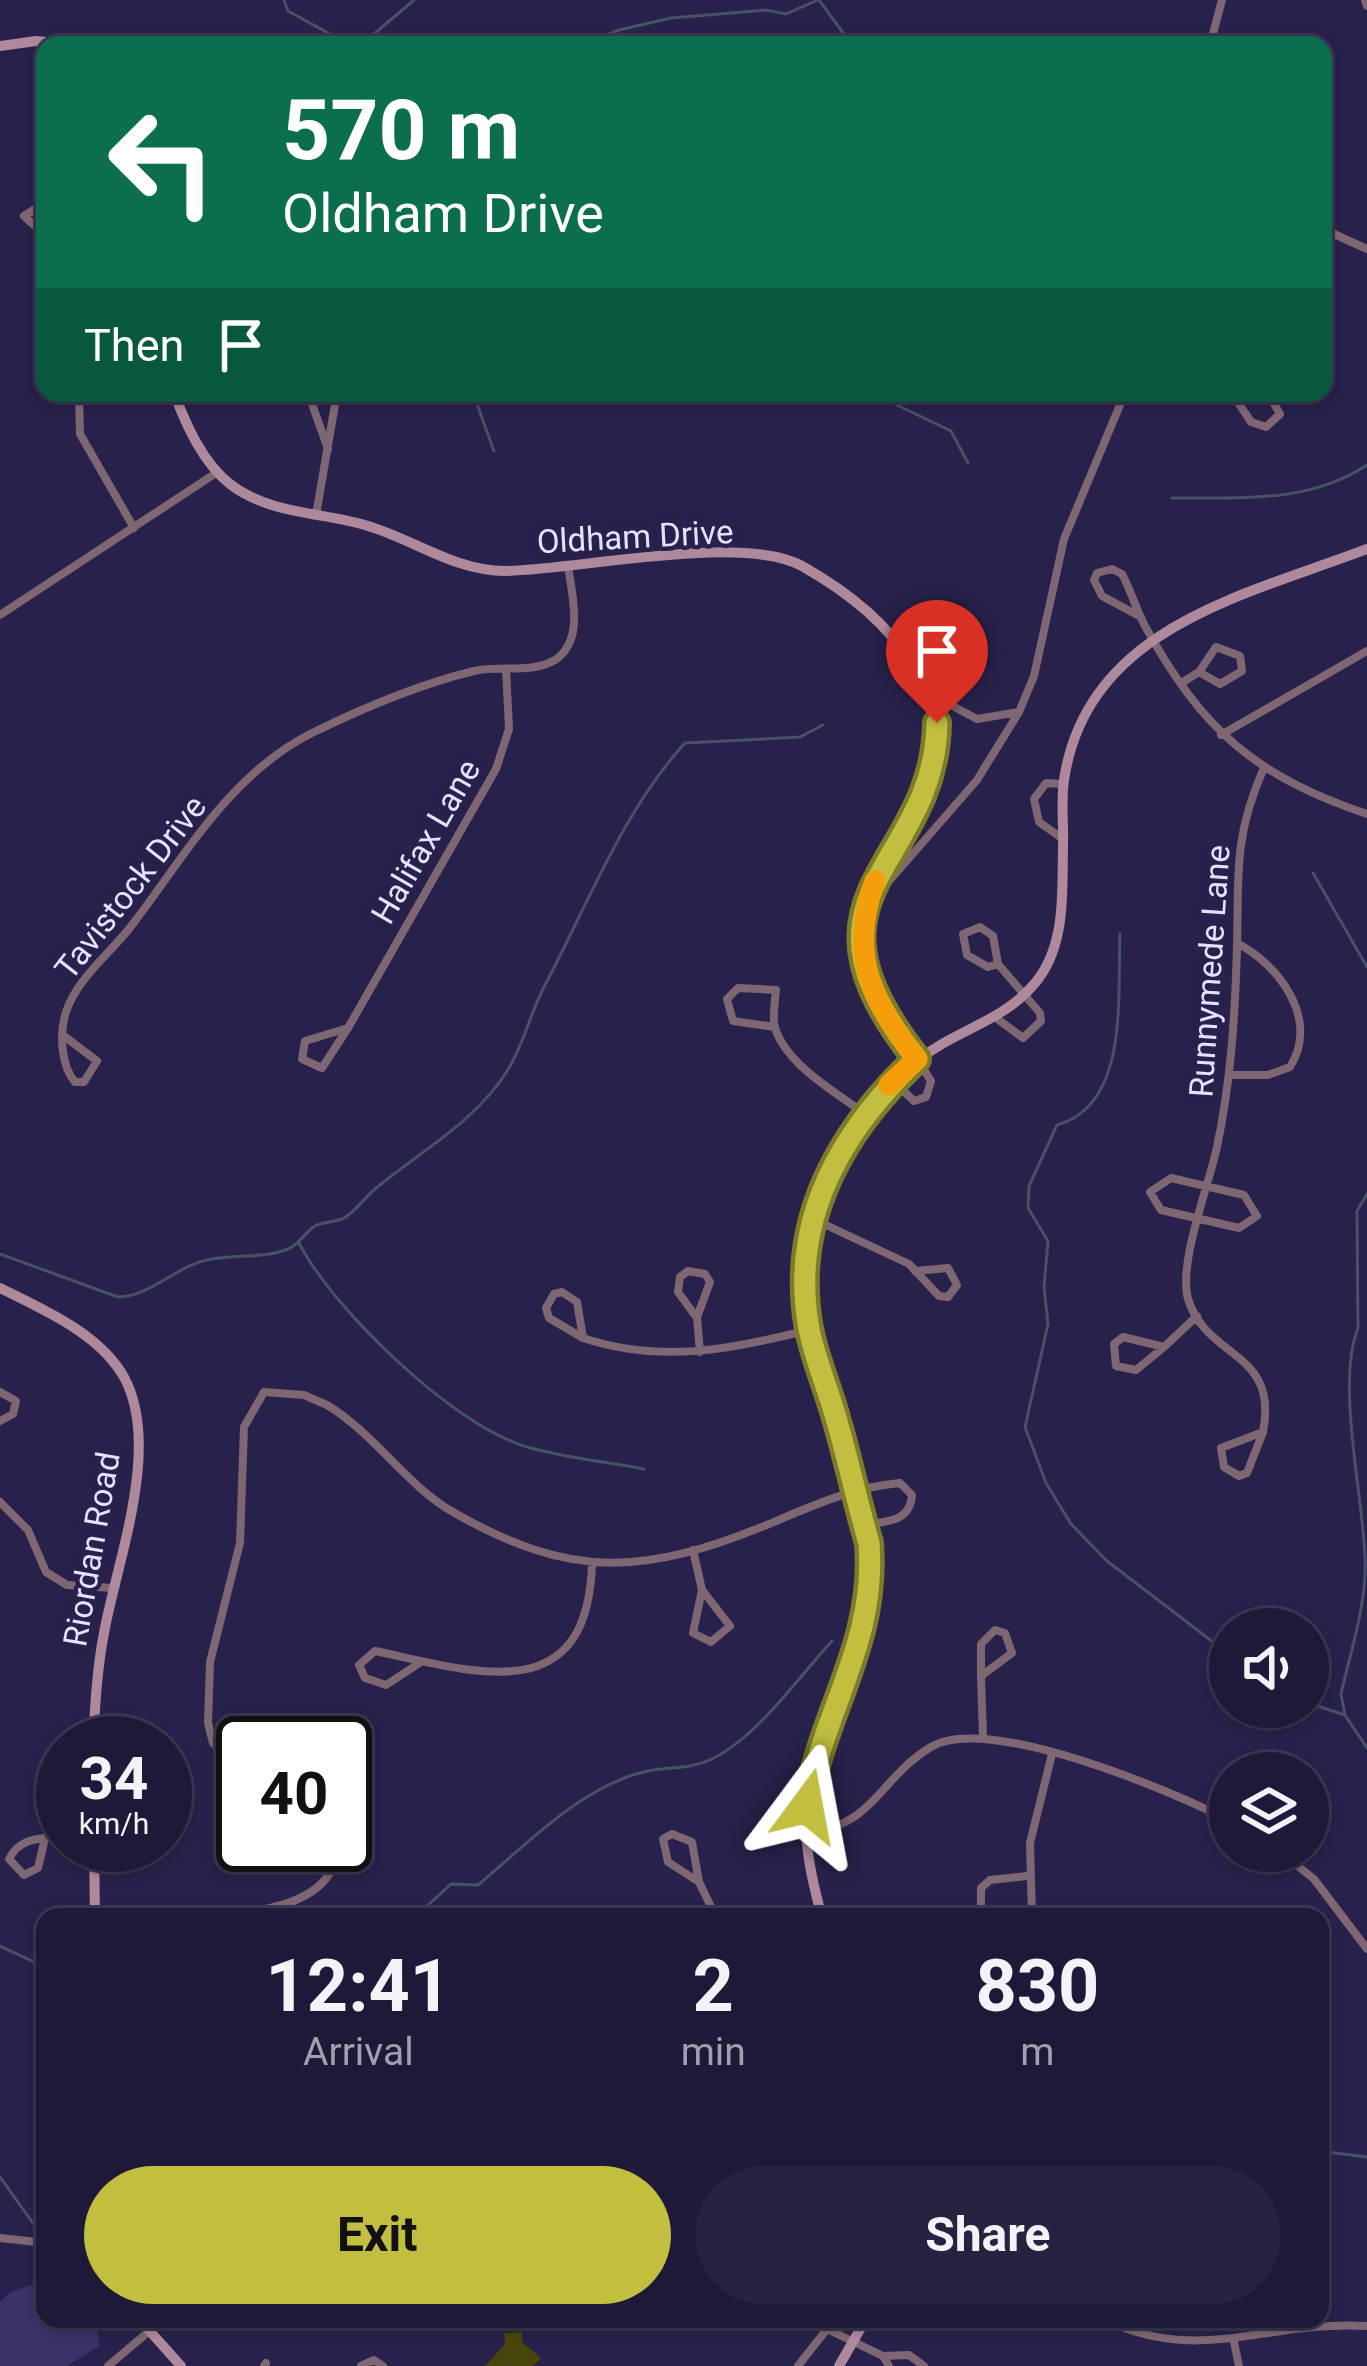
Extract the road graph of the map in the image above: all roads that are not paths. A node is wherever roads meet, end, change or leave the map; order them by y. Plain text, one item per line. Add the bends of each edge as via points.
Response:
1 (1222, 0) edge
2 (1212, 36) edge
3 (36, 41) edge
4 (0, 46) edge
5 (36, 209) edge
6 (36, 227) edge
7 (1332, 233) edge
8 (1367, 249) edge
9 (79, 402) edge
10 (179, 402) edge
11 (313, 402) edge
12 (336, 402) edge
13 (1121, 402) edge
14 (1240, 402) edge
15 (1274, 402) edge
16 (328, 450) junction
17 (216, 472) junction
18 (316, 515) junction
19 (134, 528) junction
20 (1367, 549) edge
21 (568, 565) junction
22 (0, 615) edge
23 (1141, 617) junction
24 (1152, 638) junction
25 (1367, 651) edge
26 (506, 669) junction
27 (1198, 671) junction
28 (1183, 682) junction
29 (930, 694) junction
30 (1019, 712) junction
31 (1221, 734) junction
32 (1263, 770) junction
33 (1063, 784) junction
34 (1367, 814) edge
35 (1064, 839) junction
36 (863, 911) junction
37 (1237, 943) junction
38 (998, 964) junction
39 (1024, 993) junction
40 (996, 1018) junction
41 (348, 1028) junction
42 (775, 1028) junction
43 (64, 1036) junction
44 (917, 1059) junction
45 (1231, 1075) junction
46 (894, 1082) junction
47 (864, 1113) junction
48 (1208, 1186) junction
49 (811, 1218) junction
50 (1200, 1219) junction
51 (916, 1271) junction
52 (0, 1288) edge
53 (1197, 1316) junction
54 (697, 1318) junction
55 (809, 1330) junction
56 (584, 1338) junction
57 (1164, 1347) junction
58 (700, 1352) junction
59 (0, 1392) edge
60 (0, 1421) edge
61 (1263, 1432) junction
62 (855, 1490) junction
63 (0, 1502) edge
64 (864, 1526) junction
65 (693, 1550) junction
66 (592, 1563) junction
67 (113, 1588) junction
68 (702, 1590) junction
69 (418, 1664) junction
70 (981, 1676) junction
71 (94, 1716) edge
72 (983, 1737) junction
73 (216, 1746) edge
74 (1052, 1754) junction
75 (1209, 1812) edge
76 (805, 1834) junction
77 (45, 1838) joint
78 (94, 1872) edge
79 (326, 1872) edge
80 (1305, 1872) edge
81 (1028, 1876) junction
82 (699, 1882) junction
83 (95, 1908) edge
84 (273, 1908) edge
85 (712, 1908) edge
86 (820, 1908) edge
87 (983, 1908) edge
88 (1030, 1908) edge
89 (1367, 1949) edge
90 (0, 2238) edge
91 (36, 2242) edge
92 (1329, 2326) edge
93 (1367, 2326) edge
94 (144, 2328) edge
95 (822, 2328) edge
96 (832, 2328) edge
97 (861, 2328) edge
98 (1123, 2328) edge
99 (1300, 2328) edge
100 (147, 2333) junction
101 (854, 2341) junction
102 (1234, 2342) junction
103 (883, 2356) junction
104 (108, 2366) edge
105 (181, 2366) edge
106 (361, 2366) edge
107 (382, 2366) edge
108 (798, 2366) edge
109 (839, 2366) edge
110 (889, 2366) edge
111 (924, 2366) edge
112 (1239, 2366) edge

1 - 2 street
3 - 4 street
5 - 6 street via 24,216
7 - 8 street
9 - 19 street via 80,434
10 - 17 street
11 - 16 street
12 - 16 street
13 - 30 street via 1064,539
14 - 15 street via 1251,422 1266,427 1280,414
16 - 18 street
17 - 18 street, Oldham Drive via 271,505
17 - 19 street
18 - 21 street, Oldham Drive via 368,526 471,569
19 - 22 street
20 - 24 street via 1199,612
21 - 26 street, Tavistock Drive via 576,616 568,644 539,666
21 - 29 street, Oldham Drive via 721,554 787,560 858,608 911,660
23 - 23 street via 1102,596 1096,573 1122,574
23 - 24 street
24 - 28 street
24 - 33 street via 1096,693
25 - 31 street
26 - 41 street, Halifax Lane via 503,753
26 - 43 street, Tavistock Drive via 438,682 308,735 260,770 204,824 77,991 64,1014
27 - 27 street via 1216,647 1240,656 1233,681 1220,684
27 - 28 street
28 - 31 street
29 - 30 street via 976,719
29 - 36 street, Oldham Drive via 937,750
30 - 36 street via 977,780
31 - 32 street
32 - 34 street
32 - 37 street, Runnymede Lane via 1234,874
33 - 35 street
33 - 35 street via 1046,783 1034,799 1040,822
35 - 39 street via 1057,939
36 - 44 street, Oldham Drive via 863,958 877,1000
37 - 45 street, Runnymede Lane
37 - 45 street via 1286,983 1298,1048 1290,1067
38 - 38 street via 987,929 963,934 967,955
38 - 39 street
39 - 40 street
39 - 40 street via 1040,1012 1032,1035 1016,1037
40 - 44 street
41 - 41 street, Halifax Lane via 305,1041 302,1059 322,1068
42 - 42 street via 733,1021 727,999 739,988 776,990
42 - 47 street via 817,1080
43 - 43 street via 69,1075 84,1082 97,1061
44 - 46 street
44 - 46 street via 931,1081 926,1097 914,1101
45 - 48 street, Runnymede Lane
46 - 47 street
47 - 49 street
48 - 50 street, Runnymede Lane
48 - 50 street via 1244,1195 1257,1216 1239,1228
48 - 50 street via 1171,1178 1150,1192 1161,1210
49 - 51 street
49 - 55 street
50 - 53 street, Runnymede Lane via 1186,1278
51 - 51 street via 939,1296 957,1285 948,1268
52 - 67 street, Riordan Road via 83,1334 126,1381 135,1486
53 - 57 street
53 - 61 street via 1264,1382
54 - 54 street via 710,1282 688,1271 678,1292
54 - 58 street
55 - 58 street
55 - 62 street
56 - 56 street via 577,1302 554,1294 549,1318
56 - 58 street via 660,1356
57 - 57 street via 1123,1337 1112,1355 1116,1366 1136,1370
59 - 60 street via 16,1401
61 - 61 street via 1221,1448 1224,1467 1247,1473
62 - 64 street
62 - 64 street via 900,1483 912,1495 901,1519
62 - 65 street
63 - 67 street via 28,1530 46,1572 67,1585
64 - 76 street via 869,1611 813,1768
65 - 66 street
65 - 68 street
66 - 69 street via 586,1621 547,1662 493,1674
66 - 73 street via 531,1552 455,1513 350,1419 304,1395 264,1392 244,1427 240,1543 209,1682
67 - 71 street, Riordan Road
68 - 68 street via 693,1633 712,1642 725,1634 728,1619
69 - 69 street via 375,1651 359,1665 369,1682 386,1685
70 - 70 street via 1012,1653 1005,1633 995,1630 981,1644
70 - 72 street
72 - 74 street
72 - 76 street via 955,1736 929,1748 852,1823
74 - 75 street
74 - 81 street
76 - 86 street
77 - 77 street via 22,1843 10,1865 31,1874
78 - 83 street
79 - 84 street via 320,1886
80 - 89 street
81 - 87 street via 990,1880 981,1888
81 - 88 street
82 - 82 street via 692,1842 663,1839 668,1862
82 - 85 street
90 - 91 street
92 - 93 street
94 - 100 street
95 - 108 street
96 - 101 street
97 - 101 street
98 - 102 street via 1168,2347
99 - 102 street
100 - 104 street
100 - 105 street
101 - 103 street
101 - 109 street
102 - 112 street
103 - 110 street
103 - 111 street via 909,2355
106 - 107 street

